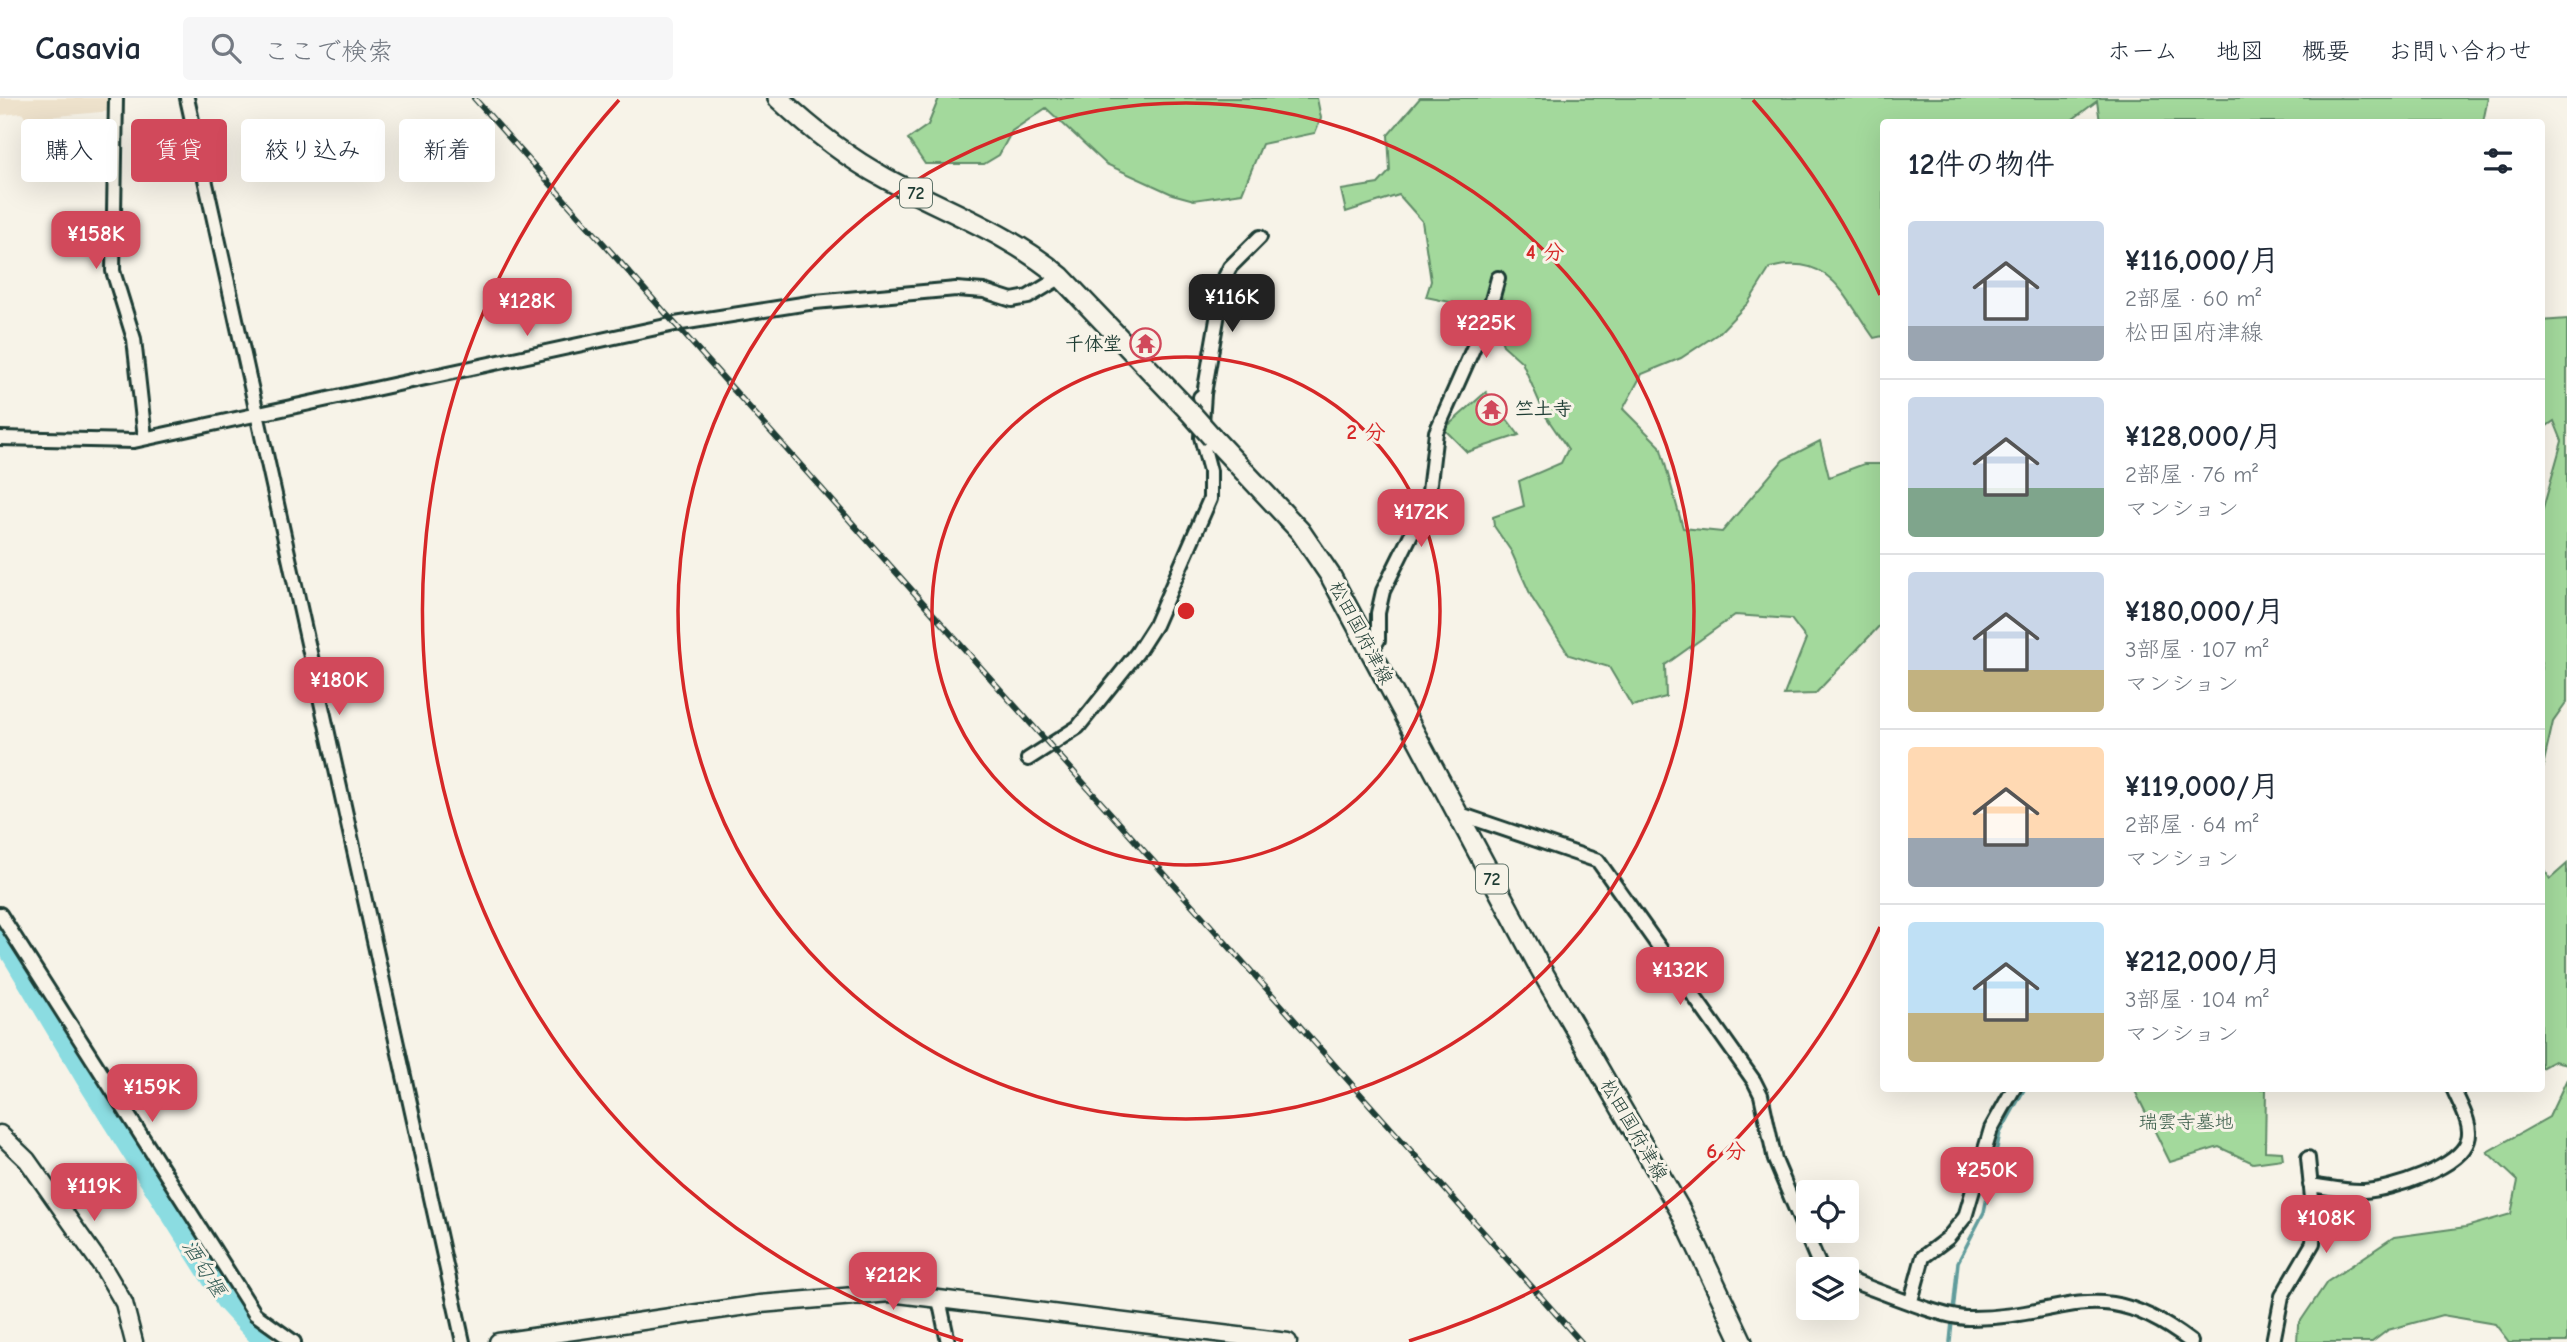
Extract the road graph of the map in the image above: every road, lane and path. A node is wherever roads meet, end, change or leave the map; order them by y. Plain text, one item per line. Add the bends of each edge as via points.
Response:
1 (116, 98) edge
2 (187, 98) edge
3 (778, 98) edge
4 (1260, 237) dead end
5 (1061, 277) junction
6 (1498, 278) dead end
7 (1204, 394) junction
8 (1187, 410) junction
9 (256, 415) junction
10 (0, 438) edge
11 (145, 439) junction
12 (1235, 460) junction
13 (1210, 471) junction
14 (1370, 650) junction
15 (1028, 760) dead end
16 (1457, 813) junction
17 (0, 914) edge
18 (2012, 1092) edge
19 (2455, 1092) edge
20 (0, 1133) edge
21 (2308, 1158) dead end
22 (2309, 1185) junction
23 (1816, 1257) edge
24 (1859, 1283) edge
25 (939, 1299) junction
26 (1911, 1301) junction
27 (134, 1342) edge
28 (294, 1342) edge
29 (463, 1342) edge
30 (498, 1342) edge
31 (948, 1342) edge
32 (1289, 1342) edge
33 (1742, 1342) edge
34 (2191, 1342) edge
35 (2273, 1342) edge

1 - 11 street via 113,271 136,351
2 - 9 street
3 - 5 main road, 松田国府津線 / 72 via 845,153 885,178 1008,237
4 - 7 street via 1224,279
5 - 8 main road, 松田国府津線 / 72
5 - 9 street via 1028,297 1012,300 956,289 815,302 675,324
6 - 14 street via 1488,315 1436,432 1428,500 1383,591 1378,640
7 - 8 street
7 - 13 street via 1201,437
8 - 12 main road, 松田国府津線 / 72, bridge
9 - 11 street
9 - 29 street
10 - 11 street
12 - 13 street
12 - 14 main road, 松田国府津線 / 72 via 1300,531 1330,575
13 - 15 street via 1210,499 1155,625 1078,727
14 - 16 main road, 松田国府津線 / 72
16 - 23 street via 1598,861 1754,1081 1779,1171
16 - 33 main road, 松田国府津線 / 72 via 1680,1210
17 - 28 street via 255,1314
18 - 26 street via 1991,1129 1965,1217 1923,1257
19 - 22 street via 2469,1139 2441,1167 2373,1190
20 - 27 street via 27,1160 104,1269 124,1303
21 - 22 street
22 - 35 street via 2315,1219 2313,1243 2282,1296
24 - 26 street
25 - 30 street via 890,1293 841,1295
25 - 31 street
25 - 32 street
26 - 34 street via 1955,1316 2106,1302 2143,1312

